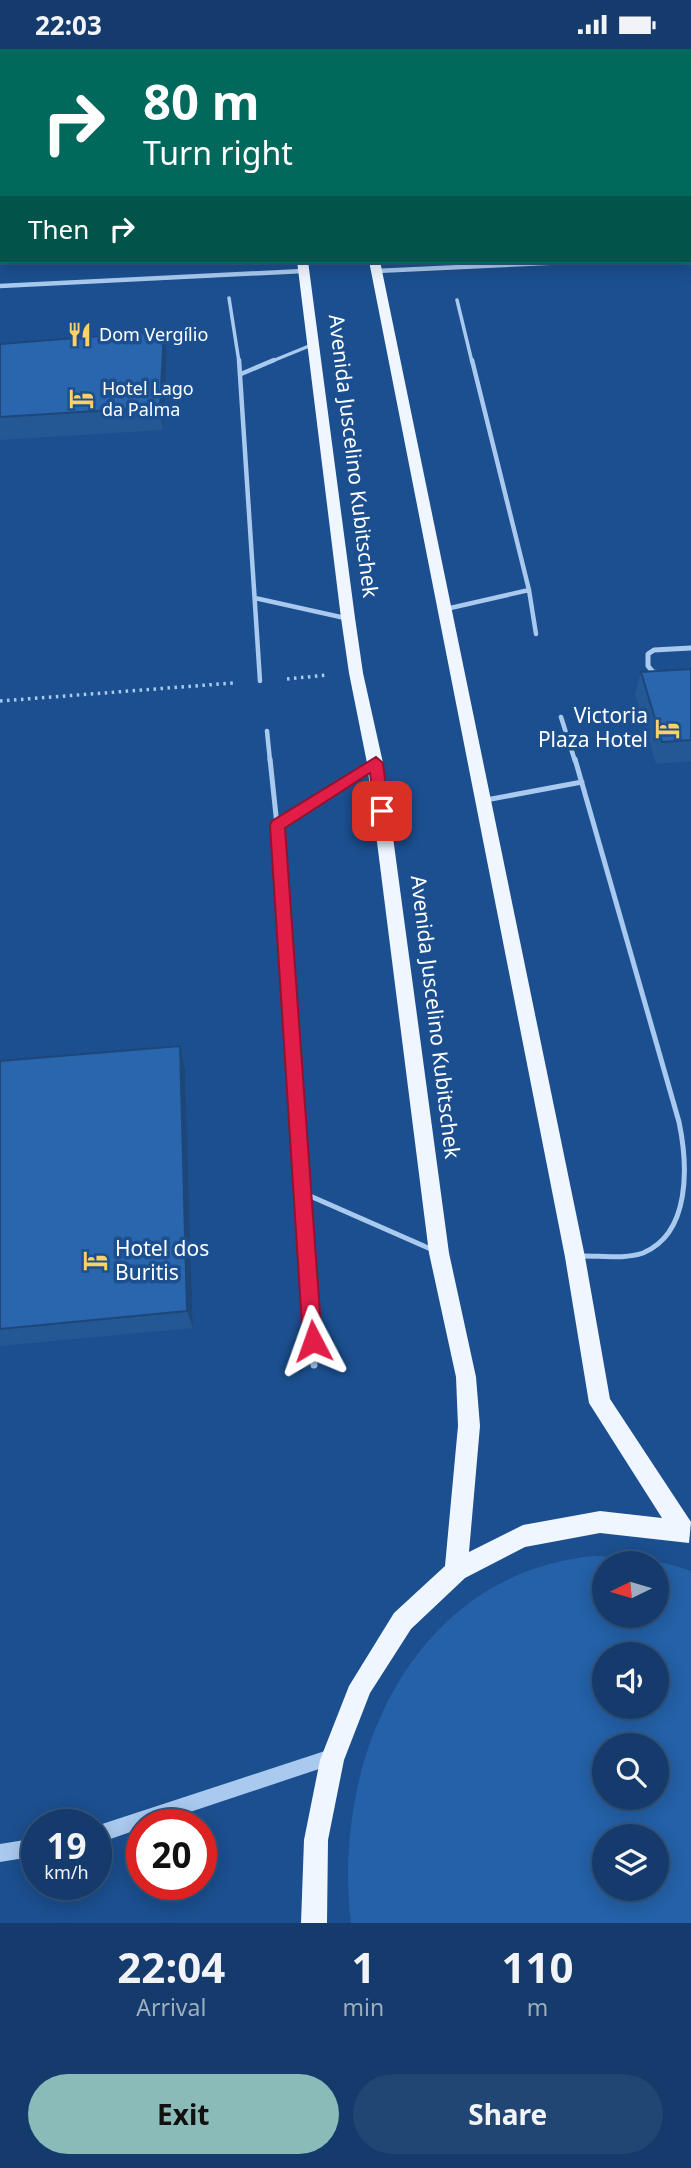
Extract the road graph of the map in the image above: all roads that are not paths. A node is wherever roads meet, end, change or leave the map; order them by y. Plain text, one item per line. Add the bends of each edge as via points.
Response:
1 (503, 263) edge
2 (302, 266) edge
3 (375, 266) edge
4 (0, 286) edge
5 (229, 298) dead end
6 (457, 300) dead end
7 (314, 344) junction
8 (241, 374) junction
9 (529, 590) junction
10 (256, 598) junction
11 (443, 610) junction
12 (348, 618) junction
13 (536, 634) dead end
14 (691, 648) edge
15 (671, 672) edge
16 (260, 681) road end
17 (561, 717) dead end
18 (267, 731) dead end
19 (376, 763) junction
20 (582, 782) junction
21 (482, 801) junction
22 (277, 825) junction
23 (302, 1192) junction
24 (690, 1198) edge
25 (681, 1230) dead end
26 (439, 1253) junction
27 (575, 1257) junction
28 (314, 1365) dead end
29 (687, 1532) edge
30 (456, 1572) junction
31 (331, 1757) junction
32 (112, 1830) edge
33 (21, 1850) edge
34 (0, 1853) edge
35 (314, 1923) edge

1 - 3 street
2 - 4 street
2 - 7 main road, Avenida Juscelino Kubitschek
3 - 11 main road
5 - 8 lane
6 - 9 lane
7 - 8 lane
7 - 12 main road, Avenida Juscelino Kubitschek
8 - 10 lane
9 - 11 lane
9 - 13 lane
10 - 12 lane
10 - 16 lane
11 - 21 main road
12 - 19 main road, Avenida Juscelino Kubitschek
14 - 15 street via 654,650 646,656 653,672
17 - 20 lane
18 - 22 lane
19 - 22 lane
19 - 26 main road, Avenida Juscelino Kubitschek
20 - 21 lane
20 - 24 lane via 679,1122 689,1162
21 - 27 main road
22 - 23 lane
23 - 26 lane
23 - 28 lane
25 - 27 lane via 641,1254
26 - 30 main road, Avenida Juscelino Kubitschek via 466,1377 469,1426
27 - 29 main road via 600,1403
29 - 30 main road via 627,1521 555,1527 503,1544
30 - 31 main road via 412,1610 375,1658 354,1695
31 - 32 street
31 - 35 main road via 316,1828
33 - 34 street

